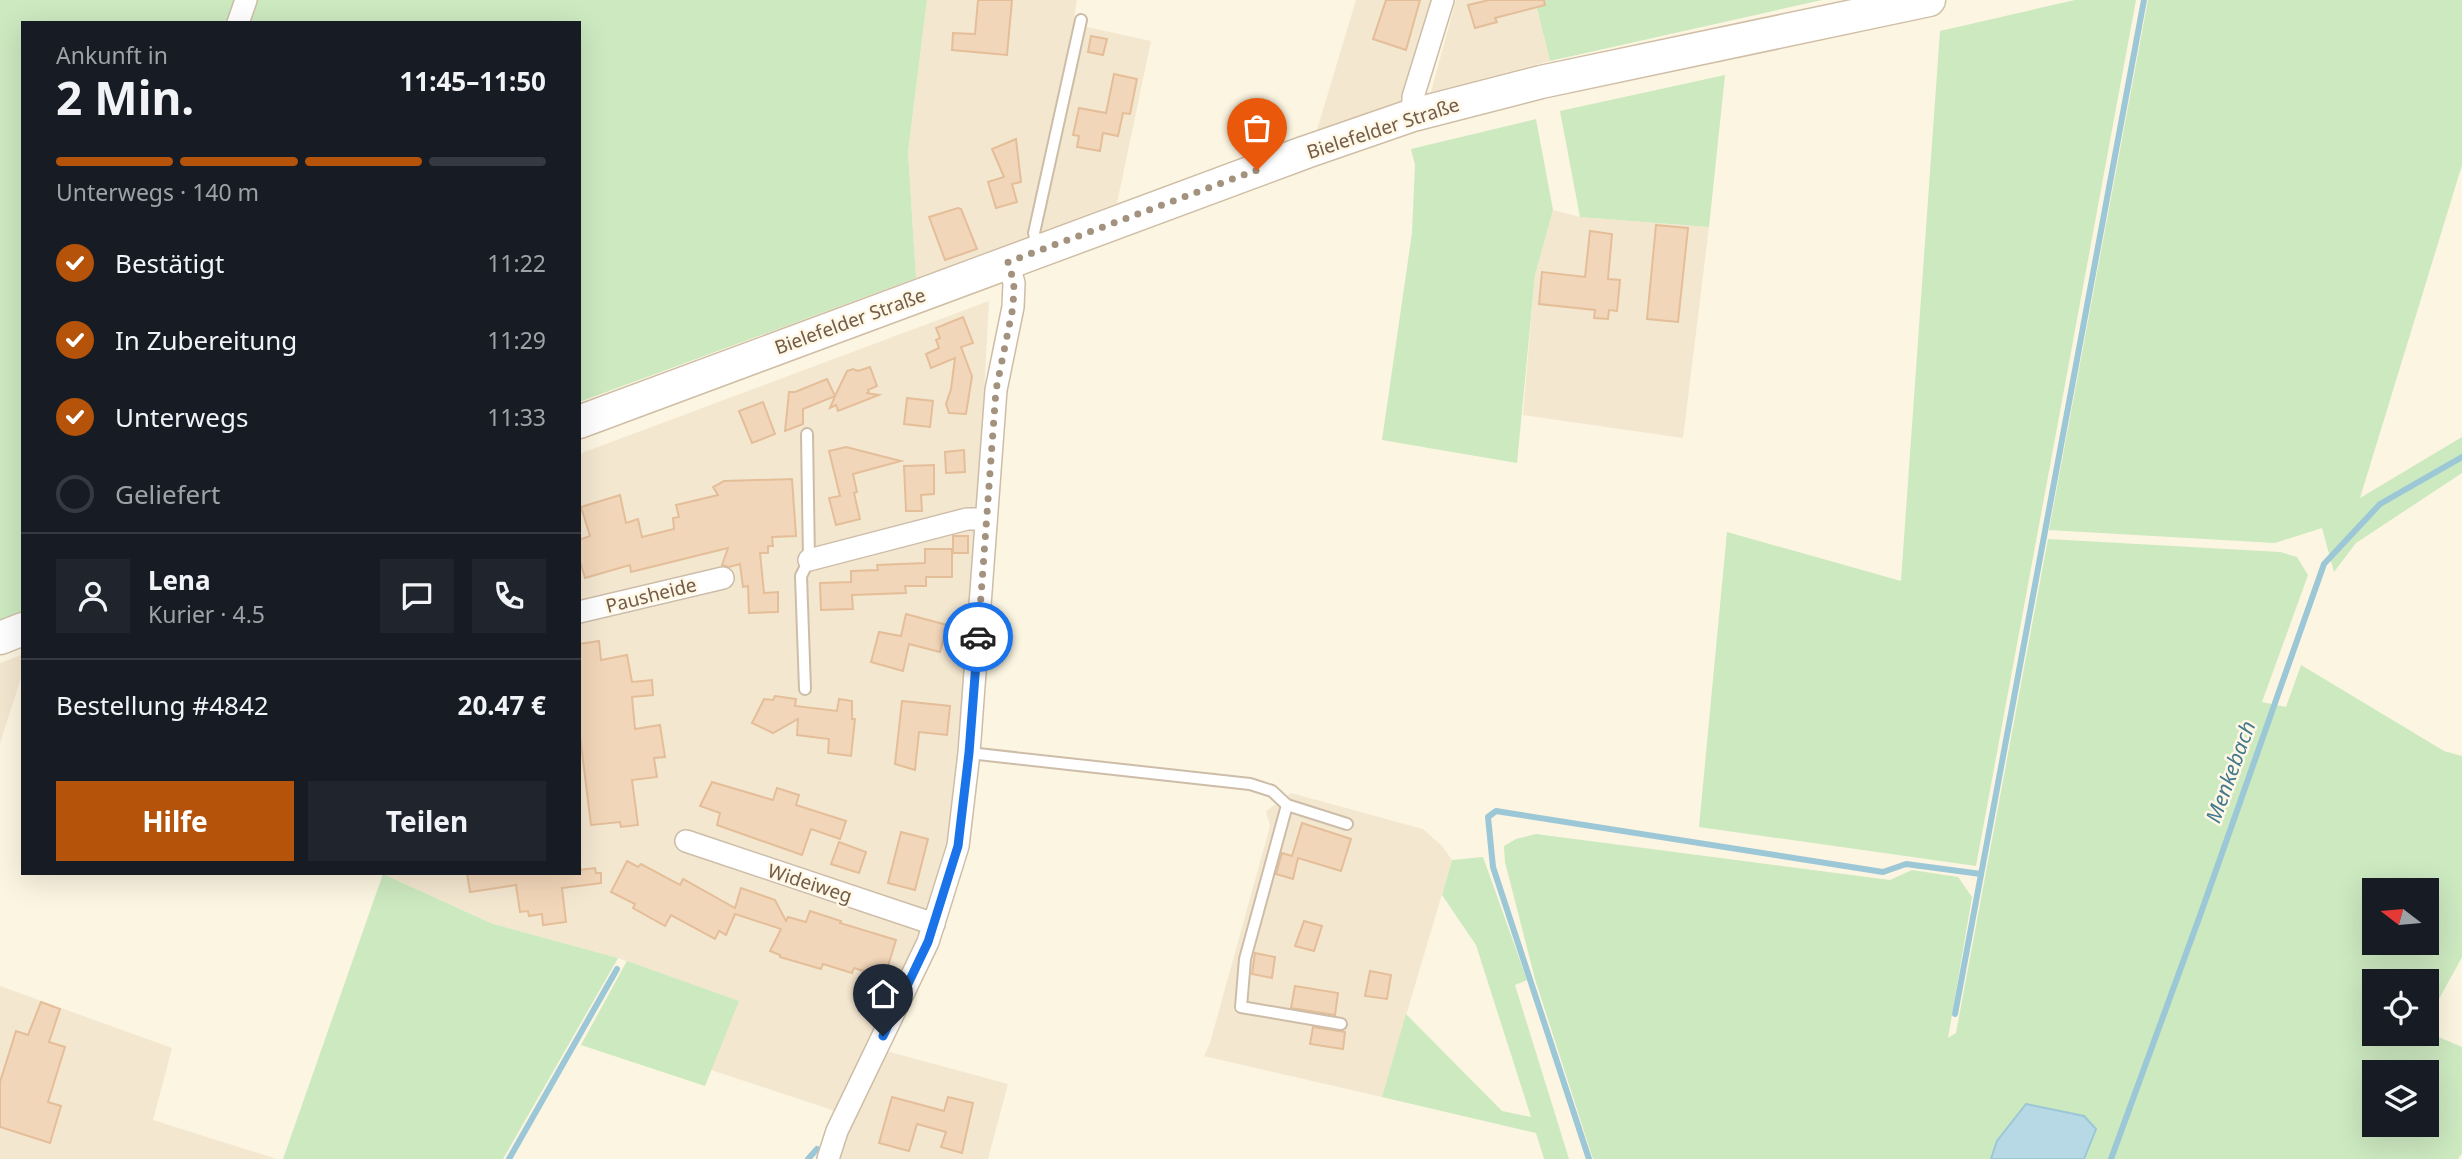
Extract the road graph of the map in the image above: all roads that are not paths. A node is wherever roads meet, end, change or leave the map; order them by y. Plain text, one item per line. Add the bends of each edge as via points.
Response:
1 (246, 0) edge
2 (1443, 0) edge
3 (1929, 0) edge
4 (1081, 20) dead end
5 (239, 21) edge
6 (1413, 115) junction
7 (1038, 251) junction
8 (1008, 262) junction
9 (581, 421) edge
10 (807, 434) dead end
11 (986, 519) junction
12 (809, 560) junction
13 (723, 578) dead end
14 (581, 612) edge
15 (21, 630) edge
16 (0, 638) edge
17 (806, 689) dead end
18 (969, 753) junction
19 (1287, 805) junction
20 (1346, 824) dead end
21 (686, 841) dead end
22 (934, 924) junction
23 (1341, 1024) dead end
24 (828, 1159) edge

1 - 5 street
2 - 6 street via 1413,97
3 - 6 main road, Bielefelder Straße via 1541,82
4 - 7 lane via 1034,233
6 - 7 main road, Bielefelder Straße
7 - 8 main road, Bielefelder Straße
8 - 9 main road, Bielefelder Straße
8 - 11 street via 1014,283 1013,307 996,390
10 - 12 lane
11 - 12 street via 967,519
11 - 18 street
12 - 17 lane via 801,576
13 - 14 street, Pausheide
15 - 16 main road
18 - 19 lane via 1250,784 1272,791
18 - 22 street via 958,846
19 - 20 lane
19 - 23 lane via 1245,959 1241,1007
21 - 22 street, Wideiweg
22 - 24 street

